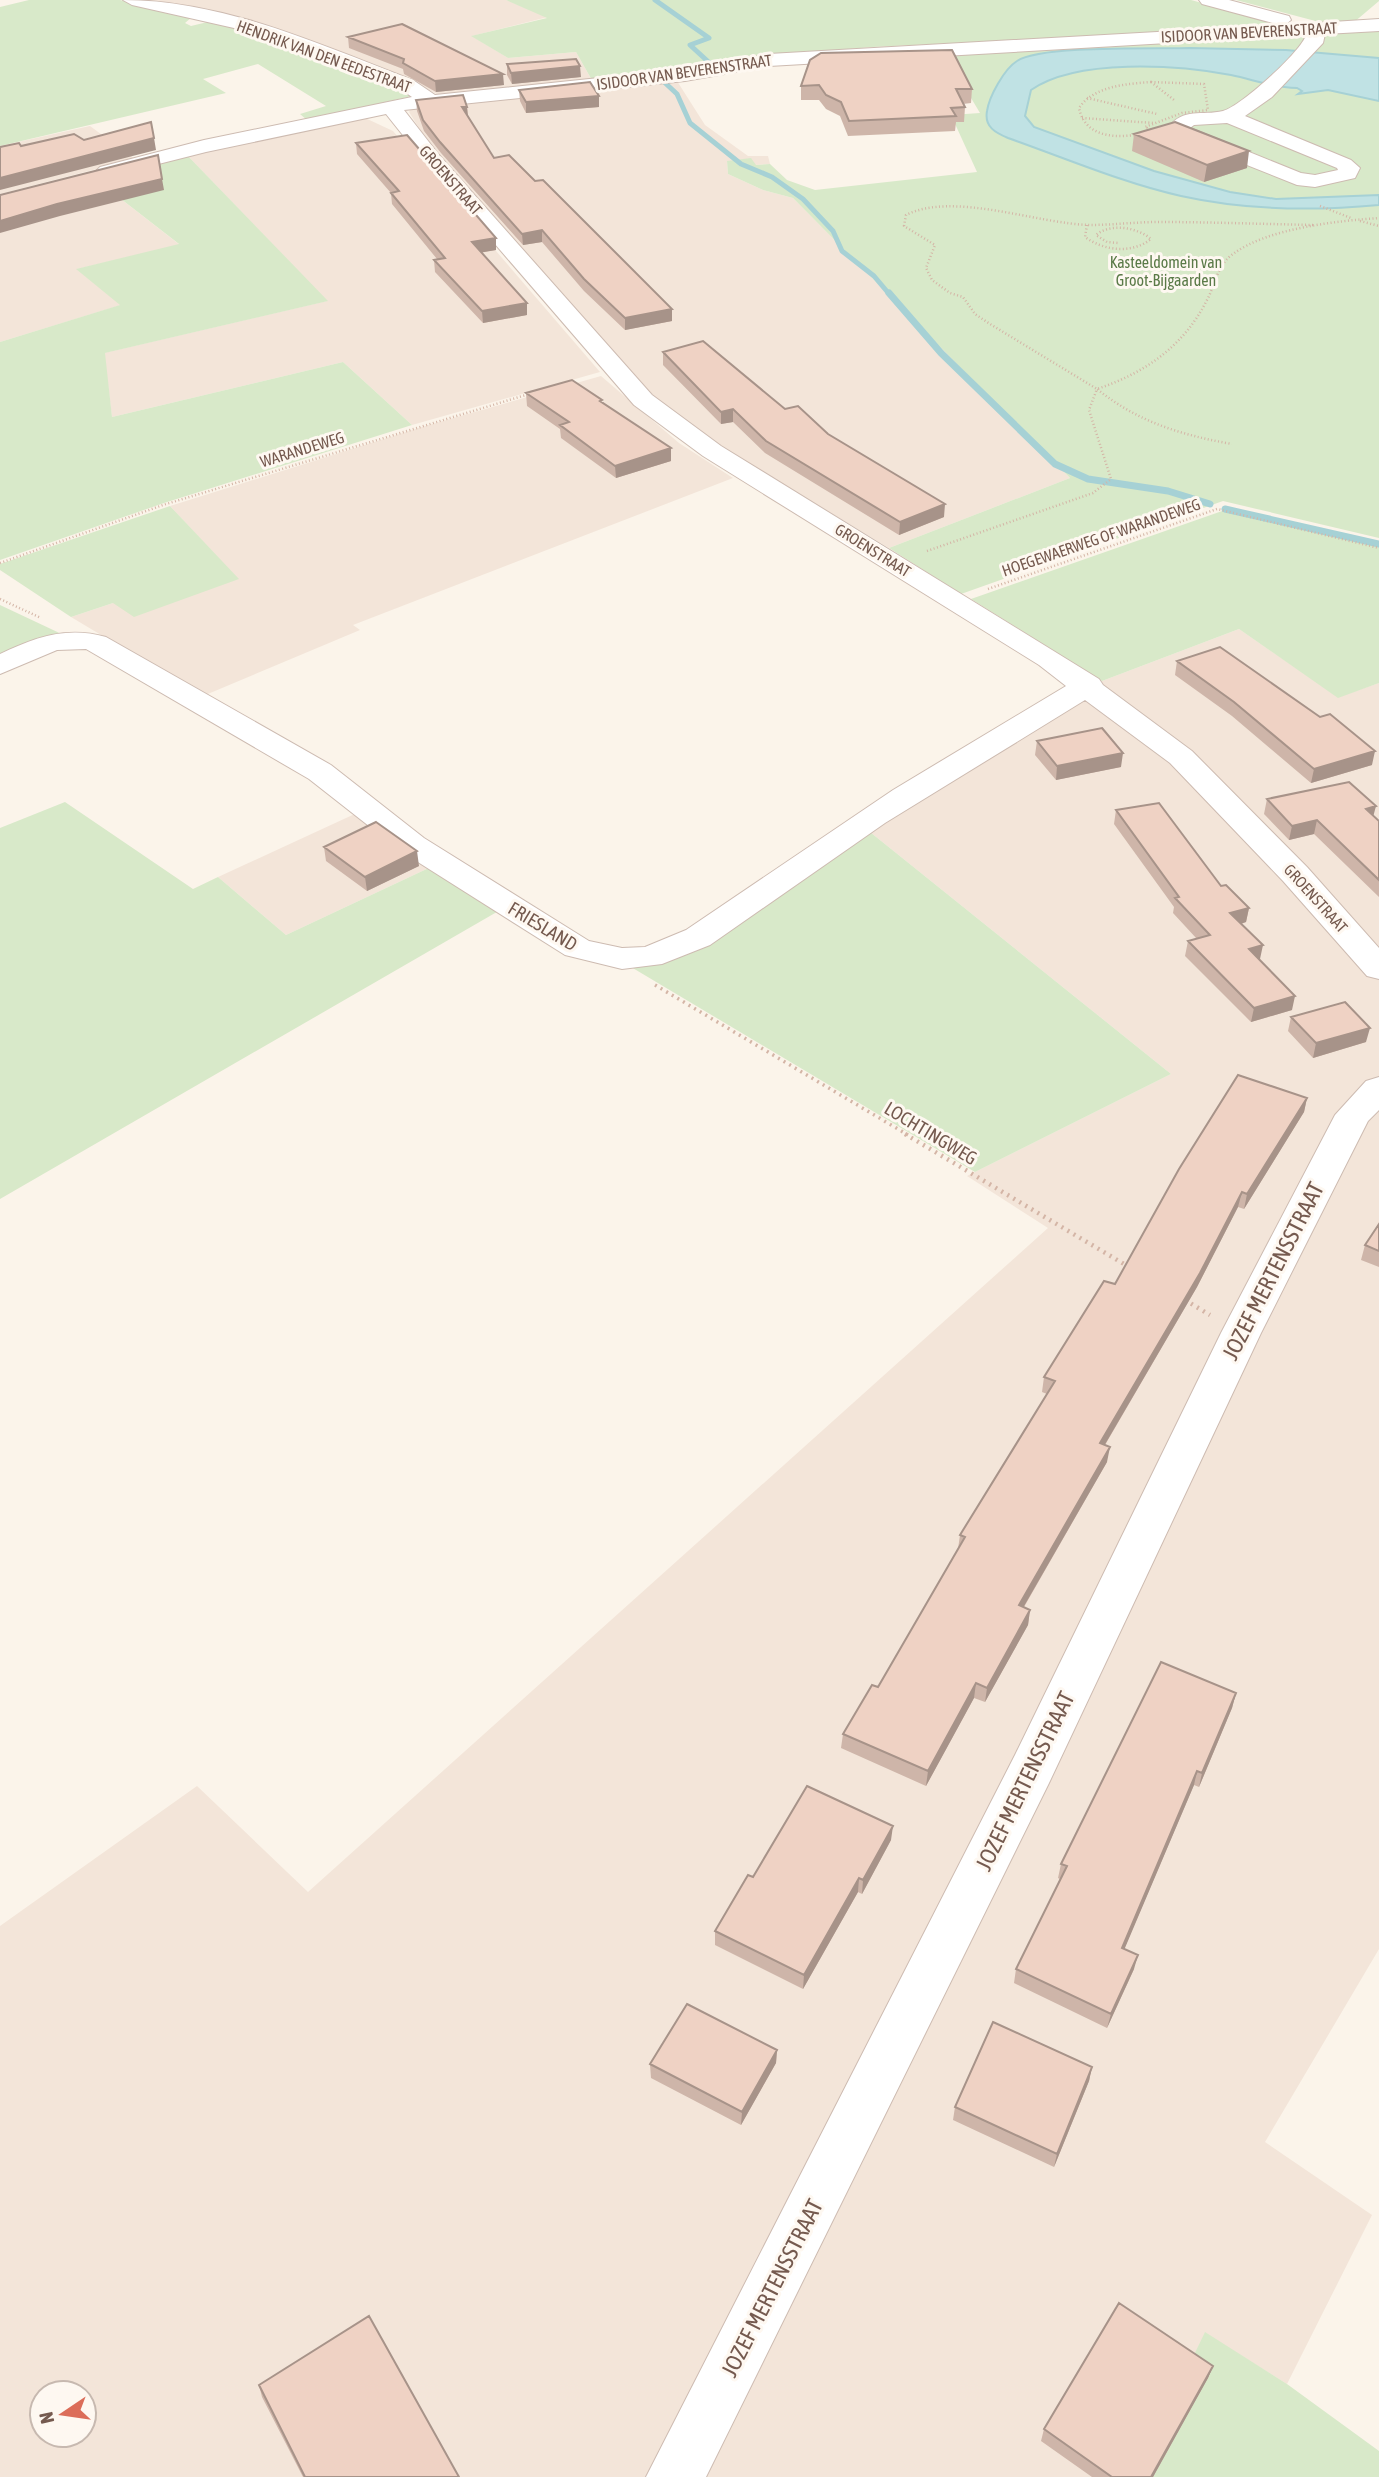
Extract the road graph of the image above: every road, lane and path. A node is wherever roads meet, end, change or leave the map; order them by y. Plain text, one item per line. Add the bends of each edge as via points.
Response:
1 (132, 0) edge
2 (1209, 0) edge
3 (1339, 8) dead end
4 (1379, 25) edge
5 (1313, 37) junction
6 (1085, 98) junction
7 (430, 100) junction
8 (391, 107) junction
9 (1230, 117) junction
10 (1081, 118) junction
11 (1176, 119) junction
12 (1159, 123) junction
13 (88, 176) edge
14 (1379, 218) edge
15 (1354, 219) junction
16 (1087, 225) junction
17 (1313, 225) junction
18 (1379, 226) edge
19 (1085, 233) junction
20 (1097, 234) junction
21 (1118, 243) dead end
22 (1097, 389) junction
23 (540, 391) edge
24 (1232, 444) dead end
25 (1379, 548) edge
26 (0, 563) edge
27 (893, 563) junction
28 (955, 601) junction
29 (0, 665) edge
30 (1088, 685) junction
31 (606, 957) junction
32 (1379, 969) edge
33 (1379, 1089) edge
34 (1134, 1270) edge
35 (1182, 1298) edge
36 (1241, 1333) junction
37 (675, 2477) edge

1 - 7 street, HENDRIK VAN DEN EEDESTRAAT via 239,23 290,40 406,84
2 - 5 street
3 - 5 street
4 - 5 street, ISIDOOR VAN BEVERENSTRAAT
5 - 7 street, ISIDOOR VAN BEVERENSTRAAT via 828,55 611,84
5 - 9 street via 1268,90
6 - 10 path via 1079,108
6 - 11 path
6 - 11 path via 1125,83 1204,84 1208,110 1181,111
7 - 8 street, ISIDOOR VAN BEVERENSTRAAT
8 - 13 street, ISIDOOR VAN BEVERENSTRAAT via 204,145
8 - 27 street, GROENSTRAAT via 643,400 712,452
9 - 11 street
9 - 11 street via 1350,168 1348,174 1334,179 1297,179 1181,132
10 - 12 path
10 - 12 path via 1123,140 1154,131 1145,127
11 - 12 path
14 - 15 path
15 - 17 path
15 - 18 path
16 - 17 path
16 - 19 path
16 - 22 path via 955,208 918,209 906,215 904,226 935,245 926,268 932,280 963,298 983,319
17 - 22 path via 1240,249 1223,262 1206,303 1168,353 1144,370
19 - 20 path
19 - 20 path via 1091,243 1105,247 1142,246 1151,239 1130,230 1103,229
20 - 21 path via 1099,239
22 - 24 path via 1136,419 1187,436
22 - 27 path via 1088,410 1111,479 1083,497
23 - 26 path, WARANDEWEG via 163,506
25 - 28 path, HOEGEWAERWEG OF WARANDEWEG via 1217,509
27 - 28 street, GROENSTRAAT
28 - 30 street, GROENSTRAAT
29 - 31 street, FRIESLAND via 61,642 83,638 96,643 320,772 413,845 577,948
30 - 31 street, FRIESLAND via 909,792 717,926 652,957
30 - 32 street, GROENSTRAAT via 1181,757
31 - 34 path, LOCHTINGWEG
33 - 36 street, JOZEF MERTENSSTRAAT via 1353,1115
35 - 36 path
36 - 37 street, JOZEF MERTENSSTRAAT via 1032,1769

